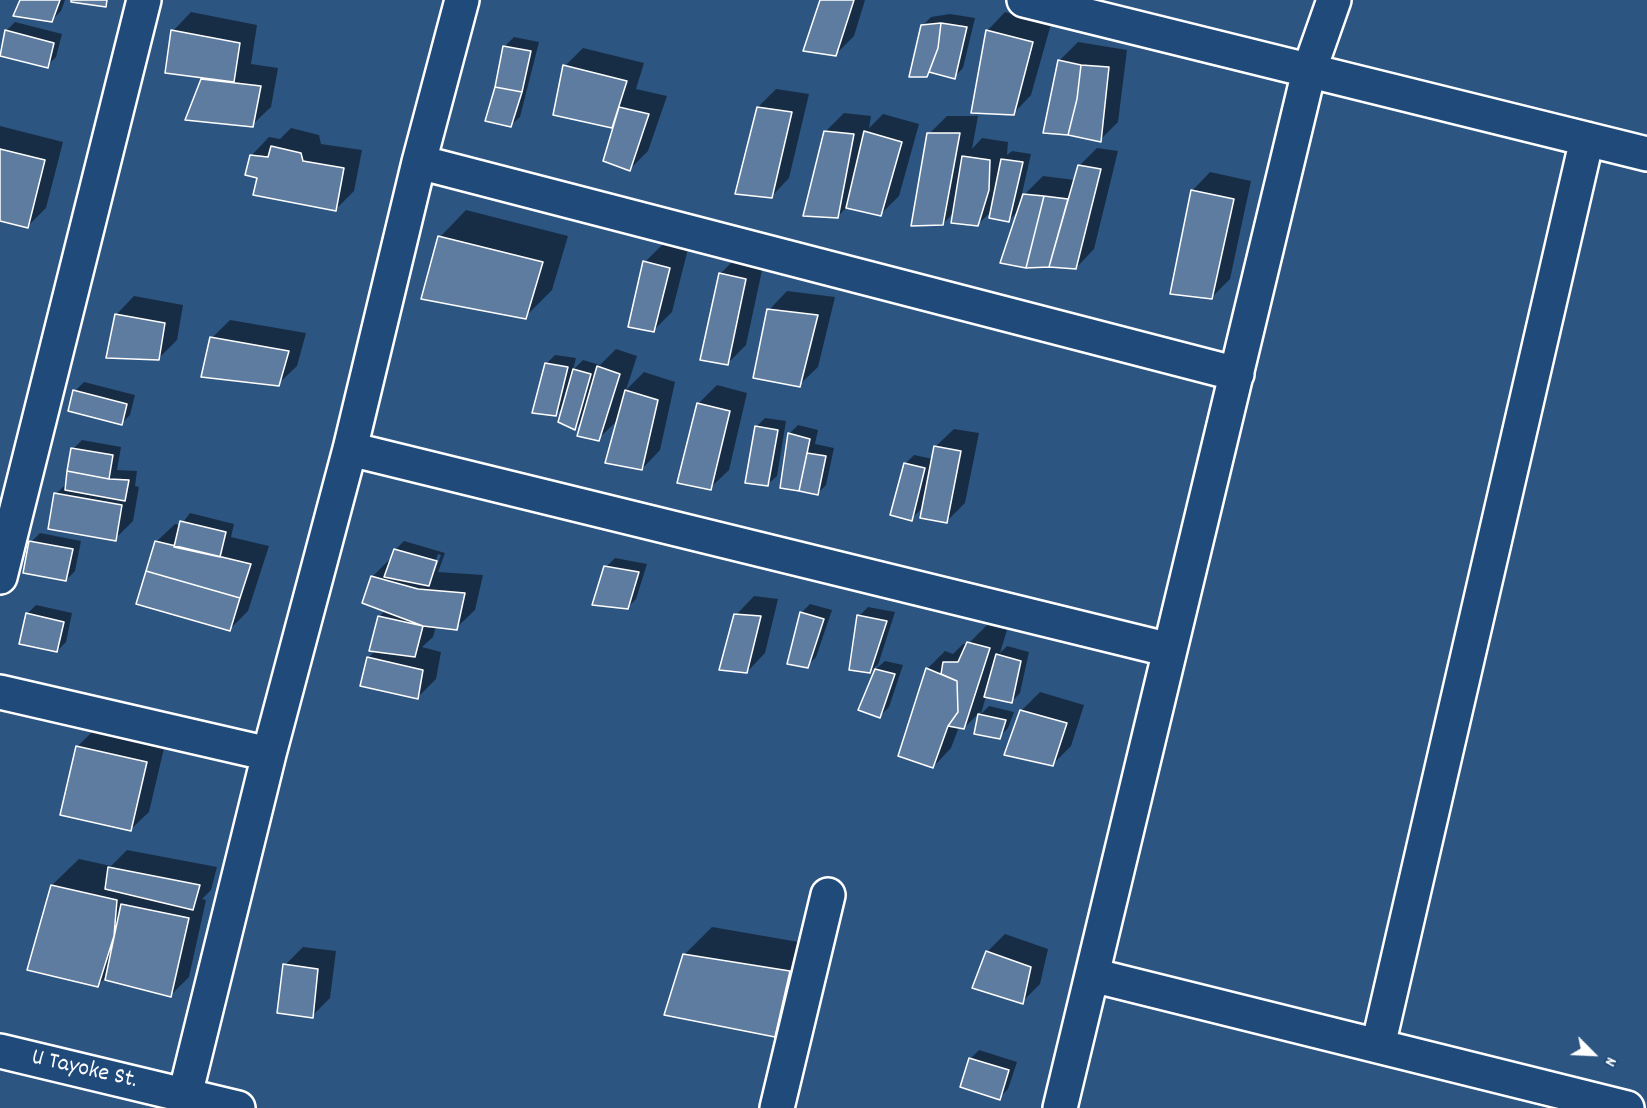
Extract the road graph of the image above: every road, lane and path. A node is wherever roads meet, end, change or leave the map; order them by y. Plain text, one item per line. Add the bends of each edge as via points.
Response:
1 (144, 0) edge
2 (462, 0) edge
3 (1024, 0) edge
4 (1334, 0) edge
5 (1309, 71) junction
6 (1587, 139) junction
7 (1647, 154) edge
8 (419, 162) junction
9 (1237, 374) junction
10 (350, 449) junction
11 (0, 577) edge
12 (1170, 650) junction
13 (0, 692) edge
14 (269, 754) junction
15 (828, 895) dead end
16 (1092, 975) junction
17 (1378, 1046) junction
18 (0, 1051) edge
19 (185, 1095) junction
20 (238, 1108) edge
21 (777, 1108) edge
22 (1060, 1108) edge
23 (1627, 1108) edge

1 - 11 street
2 - 8 street
3 - 5 street
4 - 5 street
5 - 6 street
5 - 9 street
6 - 7 street
6 - 17 street
8 - 9 street
8 - 10 street
9 - 12 street
10 - 12 street
10 - 14 street
12 - 16 street
13 - 14 street
14 - 19 street
15 - 21 street
16 - 17 street
16 - 22 street
17 - 23 street
18 - 19 street, U Tayoke St.
19 - 20 street, U Tayoke St.

